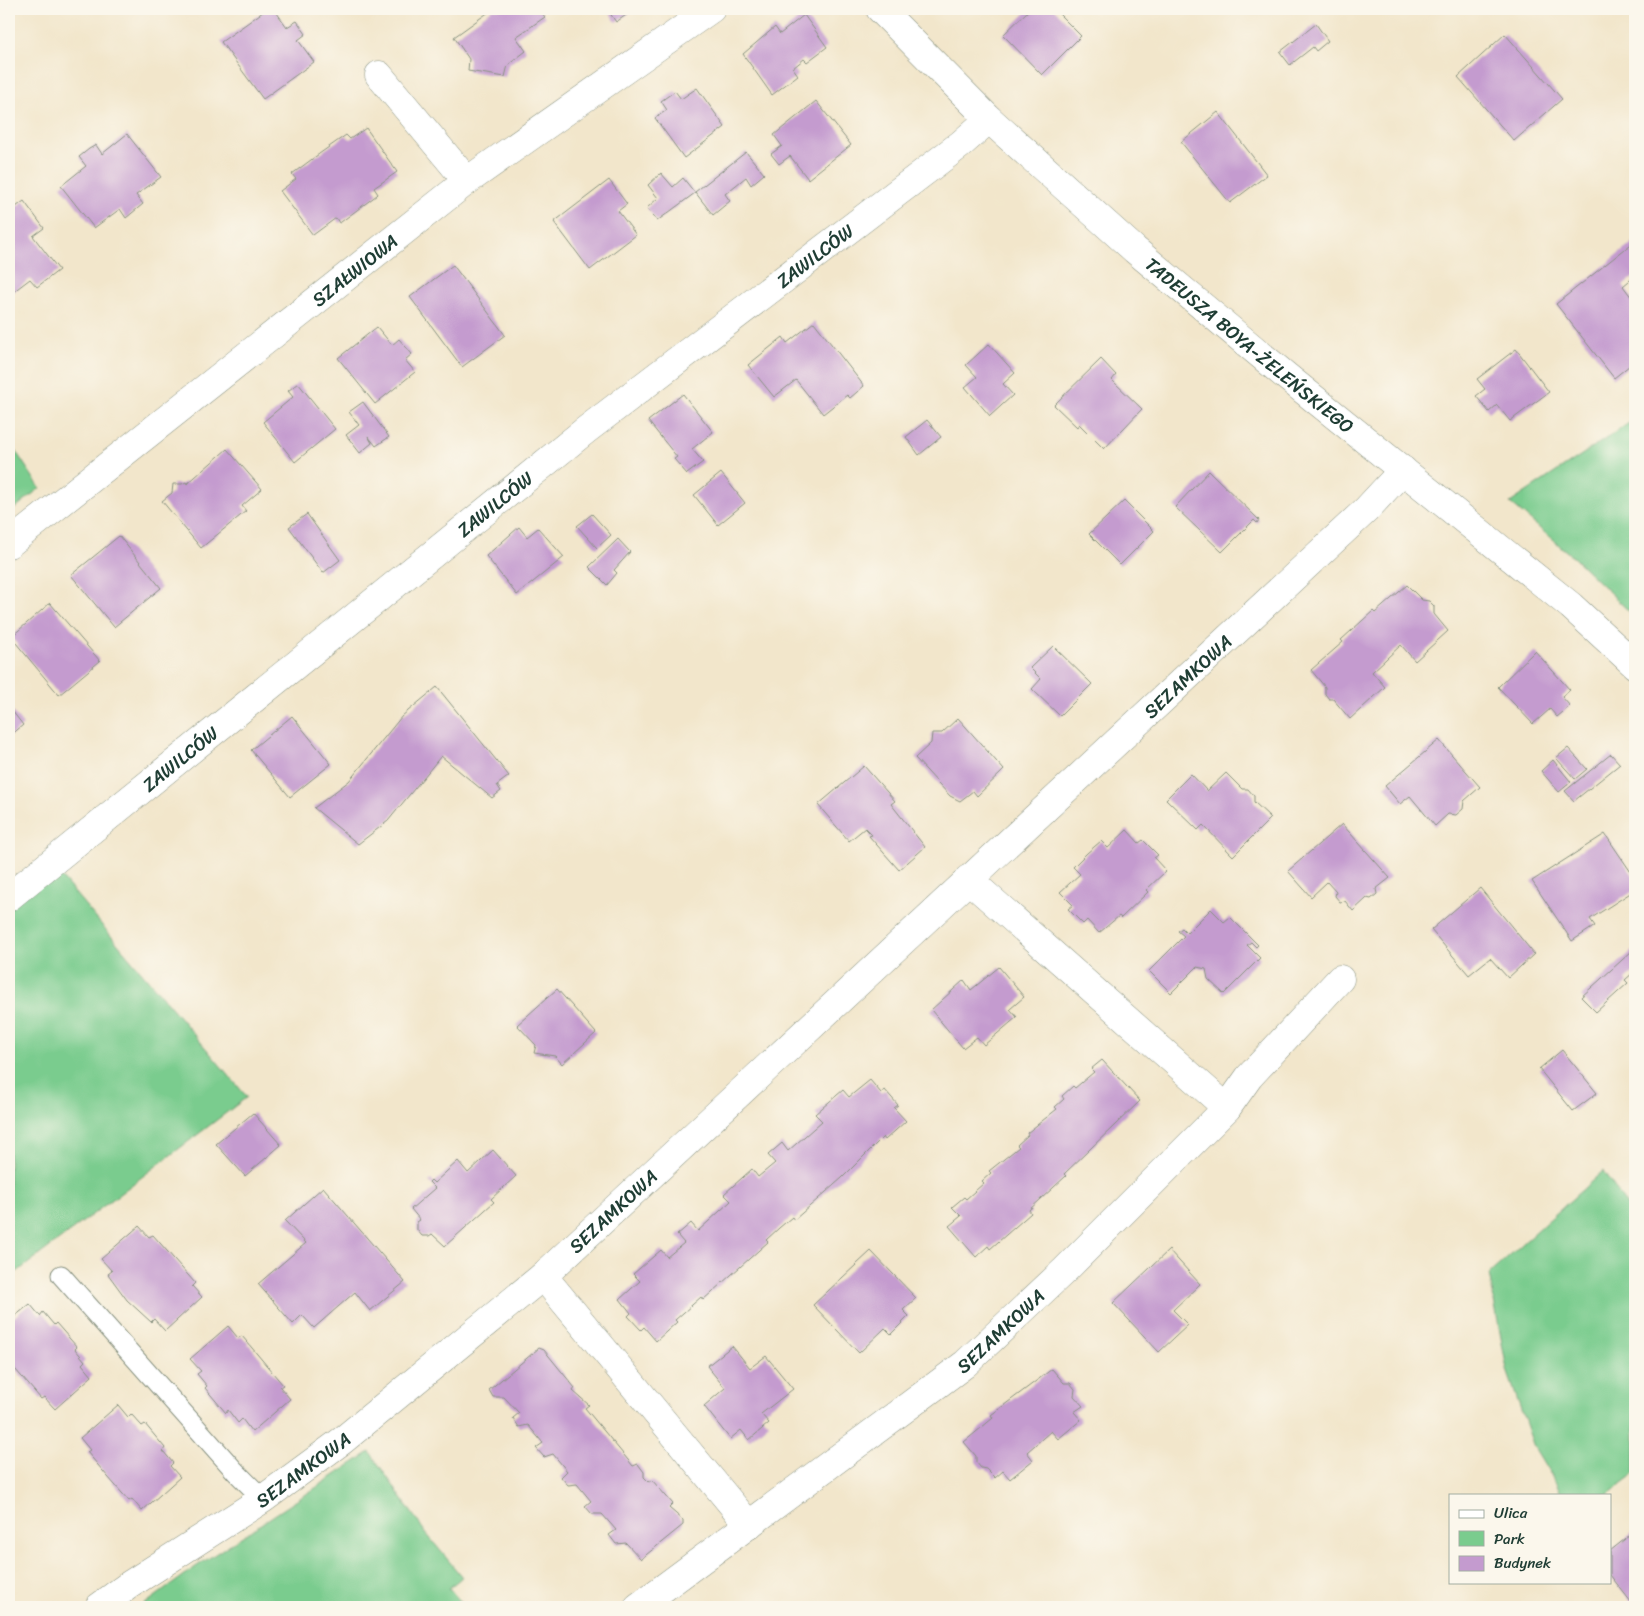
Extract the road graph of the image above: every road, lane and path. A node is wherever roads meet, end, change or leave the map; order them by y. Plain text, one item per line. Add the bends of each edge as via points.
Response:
1 (711, 9) edge
2 (880, 9) edge
3 (379, 75) dead end
4 (989, 119) junction
5 (467, 181) junction
6 (1403, 470) junction
7 (9, 544) edge
8 (1635, 665) edge
9 (968, 879) junction
10 (9, 897) edge
11 (1340, 979) dead end
12 (1227, 1108) junction
13 (62, 1275) dead end
14 (543, 1276) junction
15 (263, 1499) junction
16 (749, 1525) junction
17 (99, 1607) edge
18 (638, 1607) edge

1 - 5 street, SZAŁWIOWA
2 - 4 street, TADEUSZA BOYA-ŻELEŃSKIEGO
3 - 5 street
4 - 6 street, TADEUSZA BOYA-ŻELEŃSKIEGO via 1135,250
4 - 10 street, ZAWILCÓW via 953,150 586,430
5 - 7 street, SZAŁWIOWA
6 - 8 street, TADEUSZA BOYA-ŻELEŃSKIEGO via 1571,606
6 - 9 street, SEZAMKOWA via 1366,510
9 - 12 street
9 - 14 street, SEZAMKOWA
11 - 12 street, SEZAMKOWA via 1249,1077
12 - 16 street, SEZAMKOWA via 1065,1270 965,1364
13 - 15 lane
14 - 15 street, SEZAMKOWA via 343,1440
14 - 16 street
15 - 17 street, SEZAMKOWA via 129,1584
16 - 18 street, SEZAMKOWA

